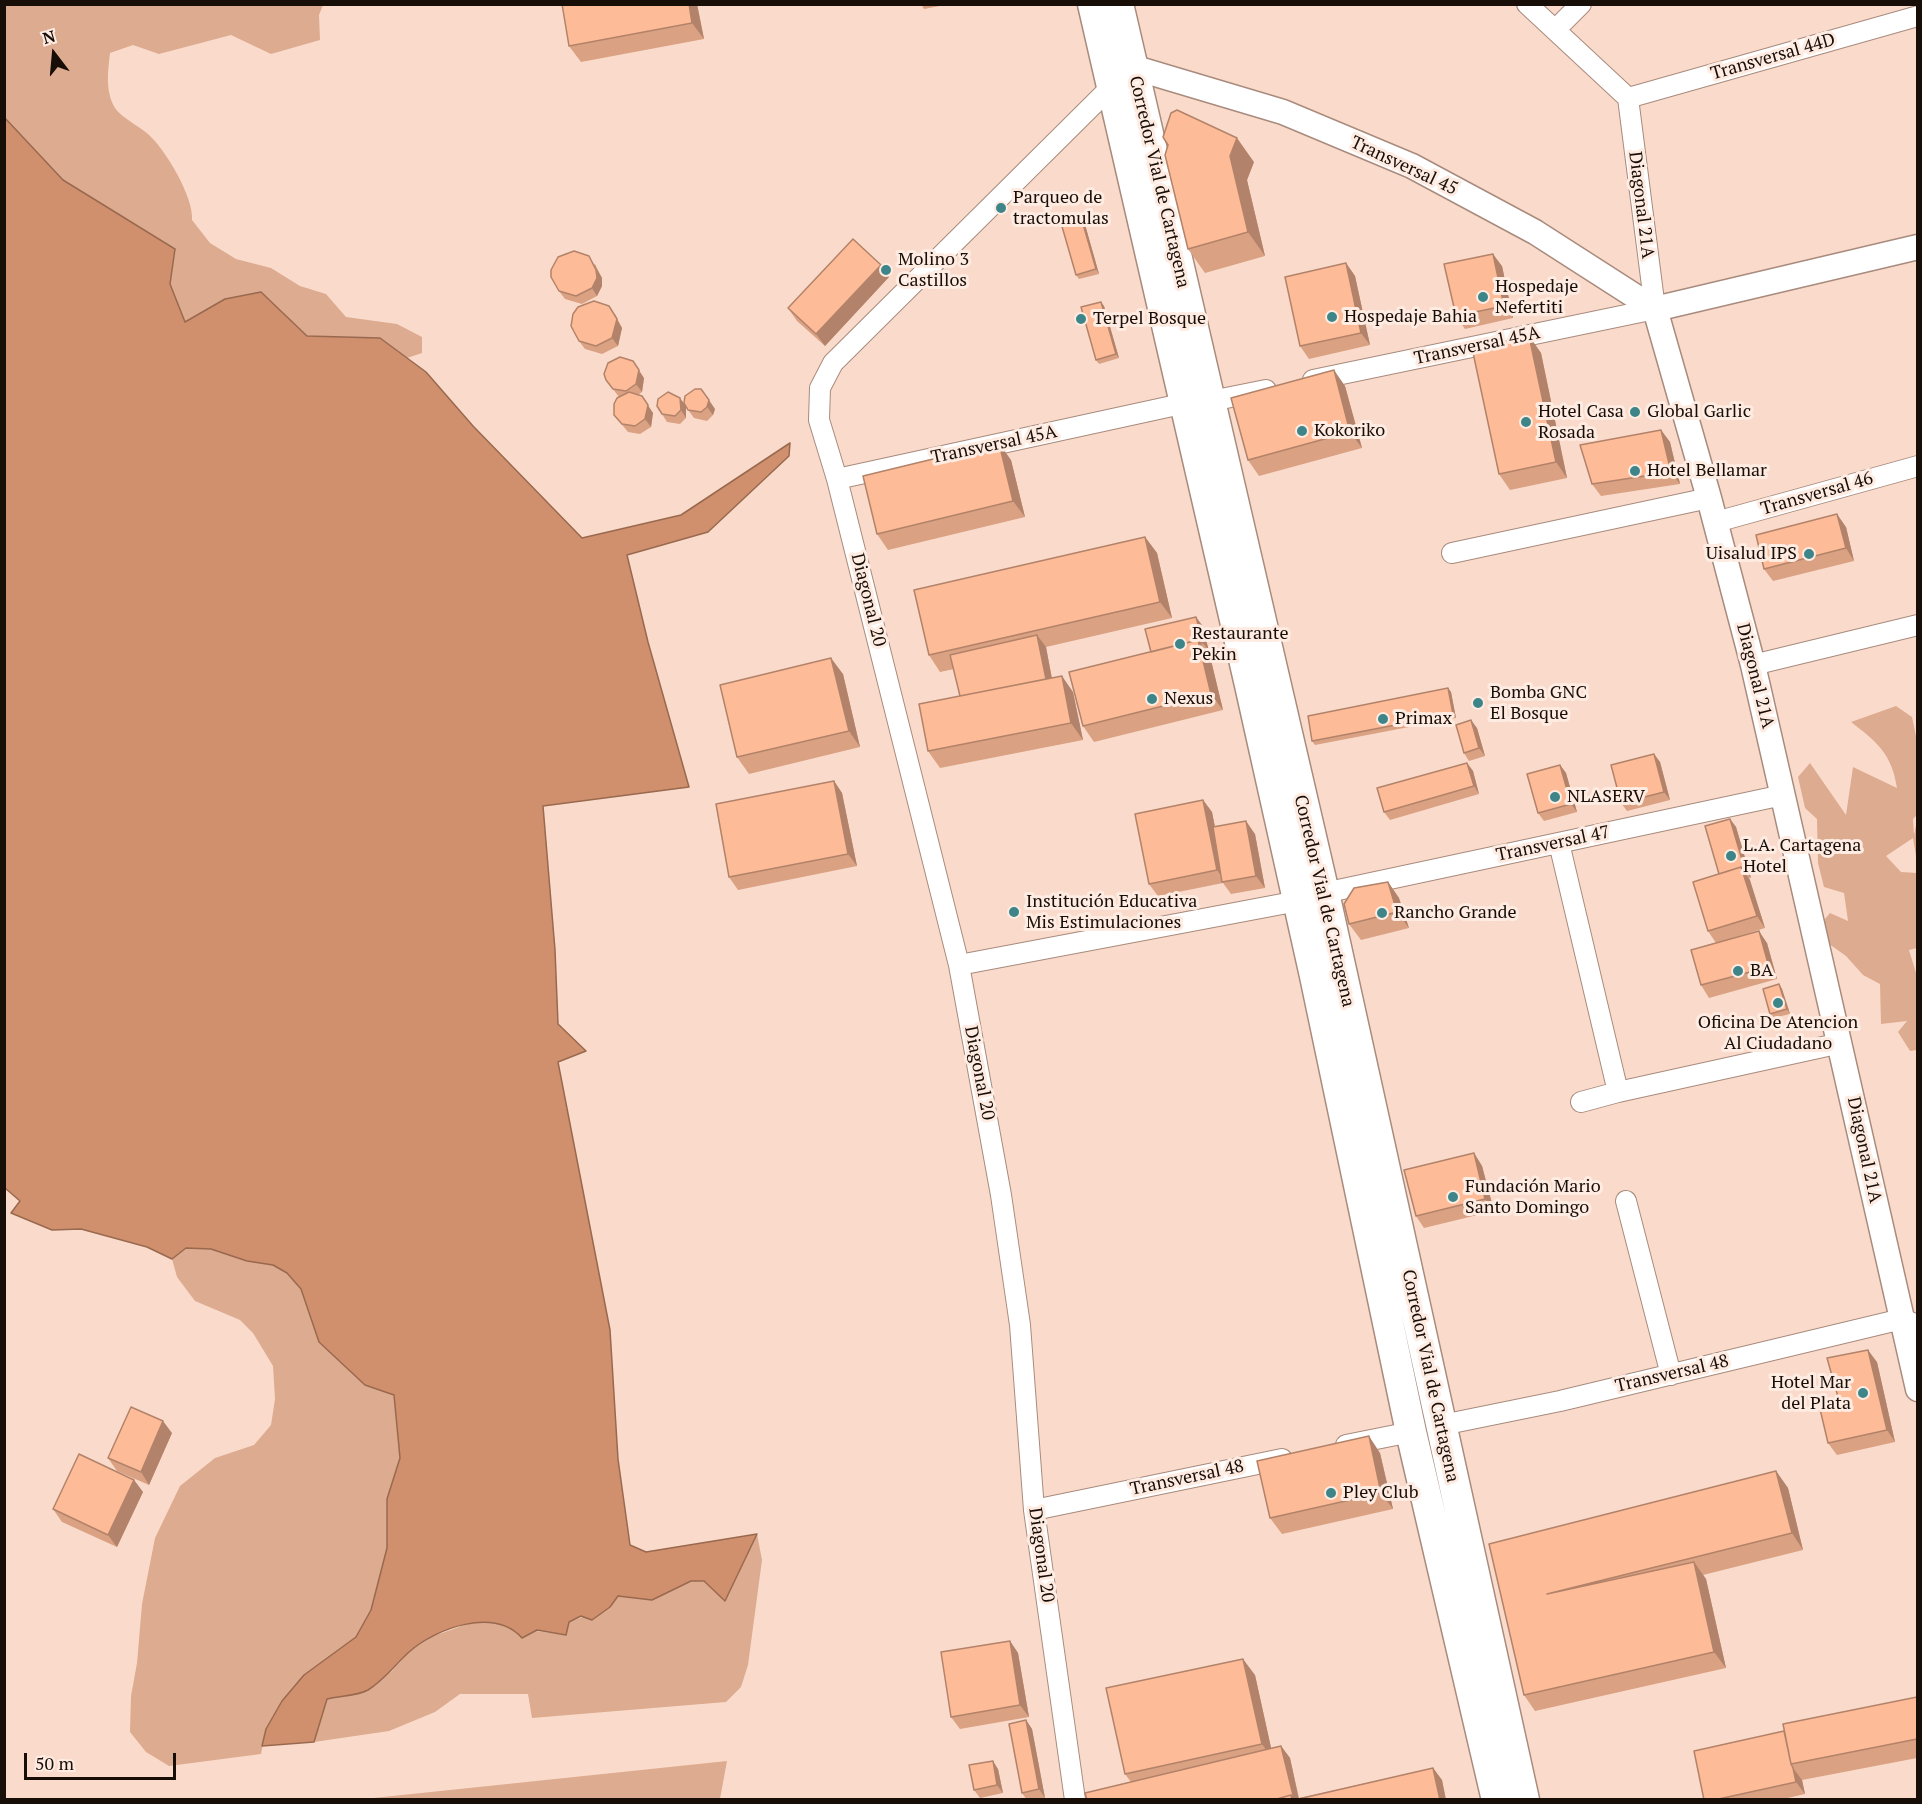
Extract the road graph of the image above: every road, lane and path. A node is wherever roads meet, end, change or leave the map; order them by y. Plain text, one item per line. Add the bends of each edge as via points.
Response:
1 (1093, 4) edge
2 (1118, 4) edge
3 (1527, 4) edge
4 (1581, 4) edge
5 (1917, 16) edge
6 (1555, 30) junction
7 (1122, 76) junction
8 (1628, 98) junction
9 (1917, 247) edge
10 (1655, 309) junction
11 (1198, 402) junction
12 (1917, 466) edge
13 (837, 479) junction
14 (1709, 498) junction
15 (1716, 522) junction
16 (1452, 553) dead end
17 (1917, 625) edge
18 (1753, 665) junction
19 (1783, 795) junction
20 (1559, 843) junction
21 (1311, 897) junction
22 (959, 965) junction
23 (1841, 1043) junction
24 (1618, 1092) junction
25 (1581, 1102) dead end
26 (1626, 1201) dead end
27 (1910, 1322) edge
28 (1671, 1375) junction
29 (1917, 1389) edge
30 (1442, 1425) junction
31 (1411, 1432) junction
32 (1331, 1449) edge
33 (1296, 1456) edge
34 (1034, 1510) junction
35 (1075, 1800) edge
36 (1497, 1800) edge
37 (1524, 1800) edge

1 - 7 main road, Corredor Vial de Cartagena
2 - 7 main road, Corredor Vial de Cartagena
3 - 6 street
4 - 6 street
5 - 8 street, Transversal 44D
6 - 8 street
7 - 10 street, Transversal 45 via 1283,112 1412,166 1535,232
7 - 11 main road, Corredor Vial de Cartagena
7 - 13 street, Diagonal 20 via 833,363 820,388 819,420
8 - 10 street, Diagonal 21A
9 - 10 street, Transversal 45A
10 - 11 street, Transversal 45A
10 - 14 street, Diagonal 21A
11 - 13 street, Transversal 45A
11 - 21 main road, Corredor Vial de Cartagena
12 - 15 street, Transversal 46
13 - 22 street, Diagonal 20
14 - 15 street, Diagonal 21A
14 - 16 street
15 - 18 street, Diagonal 21A
17 - 18 street
18 - 19 street, Diagonal 21A
19 - 20 street, Transversal 47
19 - 23 street, Diagonal 21A
20 - 21 street, Transversal 47
20 - 24 street
21 - 22 street, Transversal 47
21 - 30 main road, Corredor Vial de Cartagena
21 - 31 main road, Corredor Vial de Cartagena
22 - 34 street, Diagonal 20 via 1020,1325
23 - 24 street
23 - 27 street, Diagonal 21A
24 - 25 street
26 - 28 street
27 - 28 street, Transversal 48
27 - 29 street, Diagonal 21A
28 - 30 street, Transversal 48
30 - 37 main road, Corredor Vial de Cartagena
31 - 32 street
31 - 36 main road, Corredor Vial de Cartagena
33 - 34 street, Transversal 48
34 - 35 street, Diagonal 20

